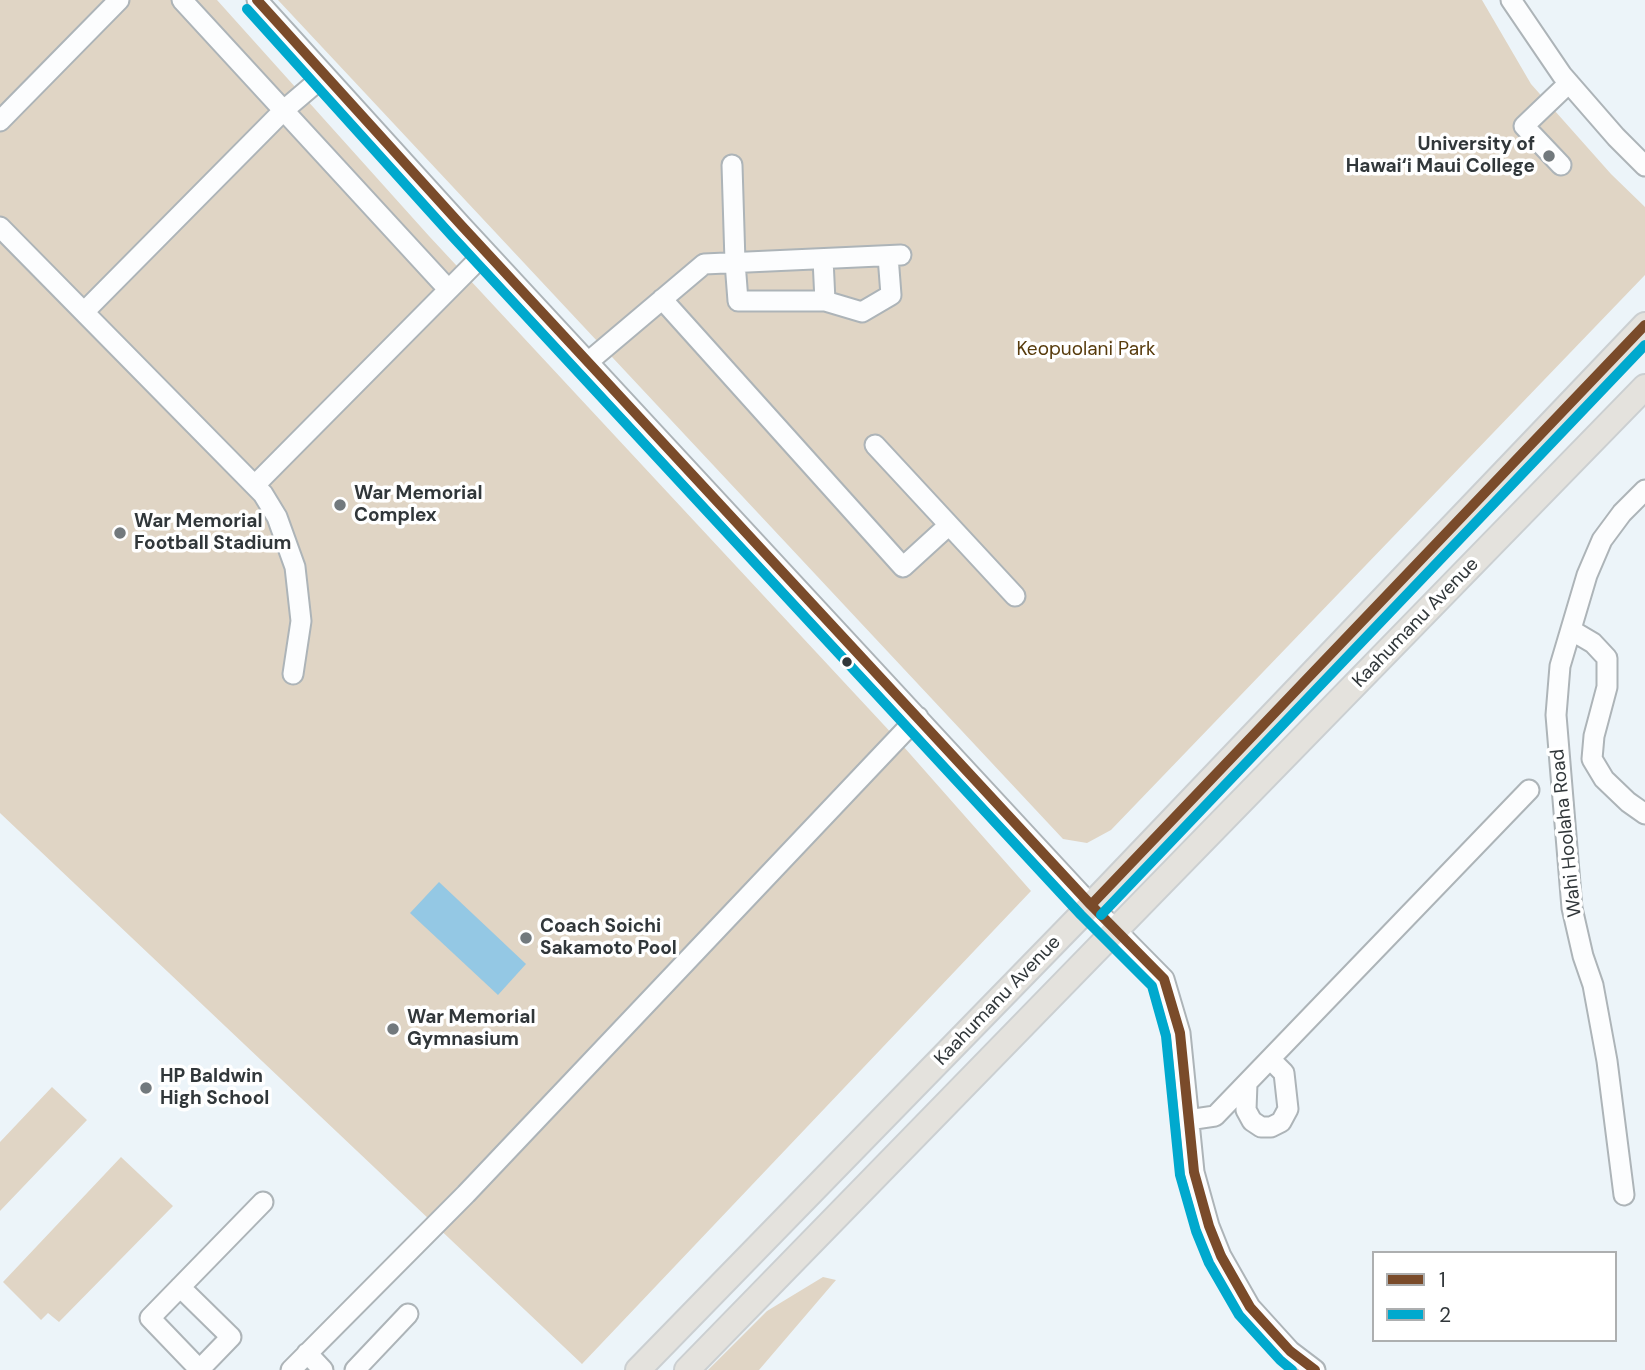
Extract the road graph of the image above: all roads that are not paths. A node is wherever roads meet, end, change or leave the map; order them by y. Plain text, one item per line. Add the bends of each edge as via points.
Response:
1 (119, 0) edge
2 (182, 0) edge
3 (257, 0) edge
4 (1511, 0) edge
5 (324, 76) junction
6 (1569, 83) junction
7 (284, 110) junction
8 (0, 121) edge
9 (732, 165) dead end
10 (1561, 165) dead end
11 (1645, 166) edge
12 (0, 227) edge
13 (486, 253) junction
14 (823, 258) junction
15 (734, 262) junction
16 (447, 289) junction
17 (662, 299) junction
18 (825, 301) junction
19 (84, 312) junction
20 (1645, 325) edge
21 (588, 362) junction
22 (1645, 387) edge
23 (875, 445) dead end
24 (255, 485) junction
25 (1645, 490) edge
26 (949, 525) junction
27 (1015, 596) dead end
28 (1571, 630) junction
29 (293, 674) dead end
30 (918, 717) junction
31 (1529, 790) dead end
32 (1645, 814) edge
33 (1091, 905) junction
34 (1117, 931) junction
35 (1270, 1059) junction
36 (1247, 1083) junction
37 (1188, 1119) junction
38 (1623, 1195) dead end
39 (263, 1202) dead end
40 (180, 1287) junction
41 (408, 1314) dead end
42 (307, 1353) junction
43 (199, 1369) edge
44 (291, 1370) edge
45 (323, 1370) edge
46 (355, 1370) edge
47 (638, 1370) edge
48 (687, 1370) edge
49 (1315, 1370) edge

1 - 8 street
2 - 7 street
3 - 5 street
4 - 6 street
5 - 7 street
5 - 13 street
6 - 10 street via 1524,126
6 - 11 street
7 - 16 street
7 - 19 street
9 - 15 street
12 - 19 street
13 - 16 street
13 - 21 street
14 - 15 street
14 - 18 street
14 - 18 street via 895,256 891,295 862,312
15 - 17 street via 704,264
15 - 18 street via 738,301
16 - 24 street
17 - 21 street
17 - 26 street via 903,567
19 - 24 street
20 - 33 main road, Kaahumanu Avenue
21 - 30 street
22 - 34 main road, Kaahumanu Avenue
23 - 26 street
24 - 29 street via 277,517 295,568 301,621
25 - 28 street, Wahi Hoolaha Road via 1602,540
26 - 27 street
28 - 32 street via 1607,658 1607,687 1592,759 1604,779
28 - 38 street, Wahi Hoolaha Road via 1560,666 1556,715 1569,881 1593,985
30 - 33 street
30 - 42 street via 475,1185
31 - 35 street
33 - 34 street
33 - 47 main road, Kaahumanu Avenue
34 - 37 street via 1156,968 1169,991 1180,1033
34 - 48 main road, Kaahumanu Avenue
35 - 36 street
35 - 36 street via 1283,1073 1288,1109 1282,1122 1261,1127 1252,1121 1246,1110
36 - 37 street via 1215,1116
37 - 49 street via 1194,1172 1221,1256 1250,1307 1290,1351
39 - 40 street
40 - 43 street via 150,1318
40 - 43 street via 231,1337
41 - 46 street
42 - 44 street
42 - 45 street

